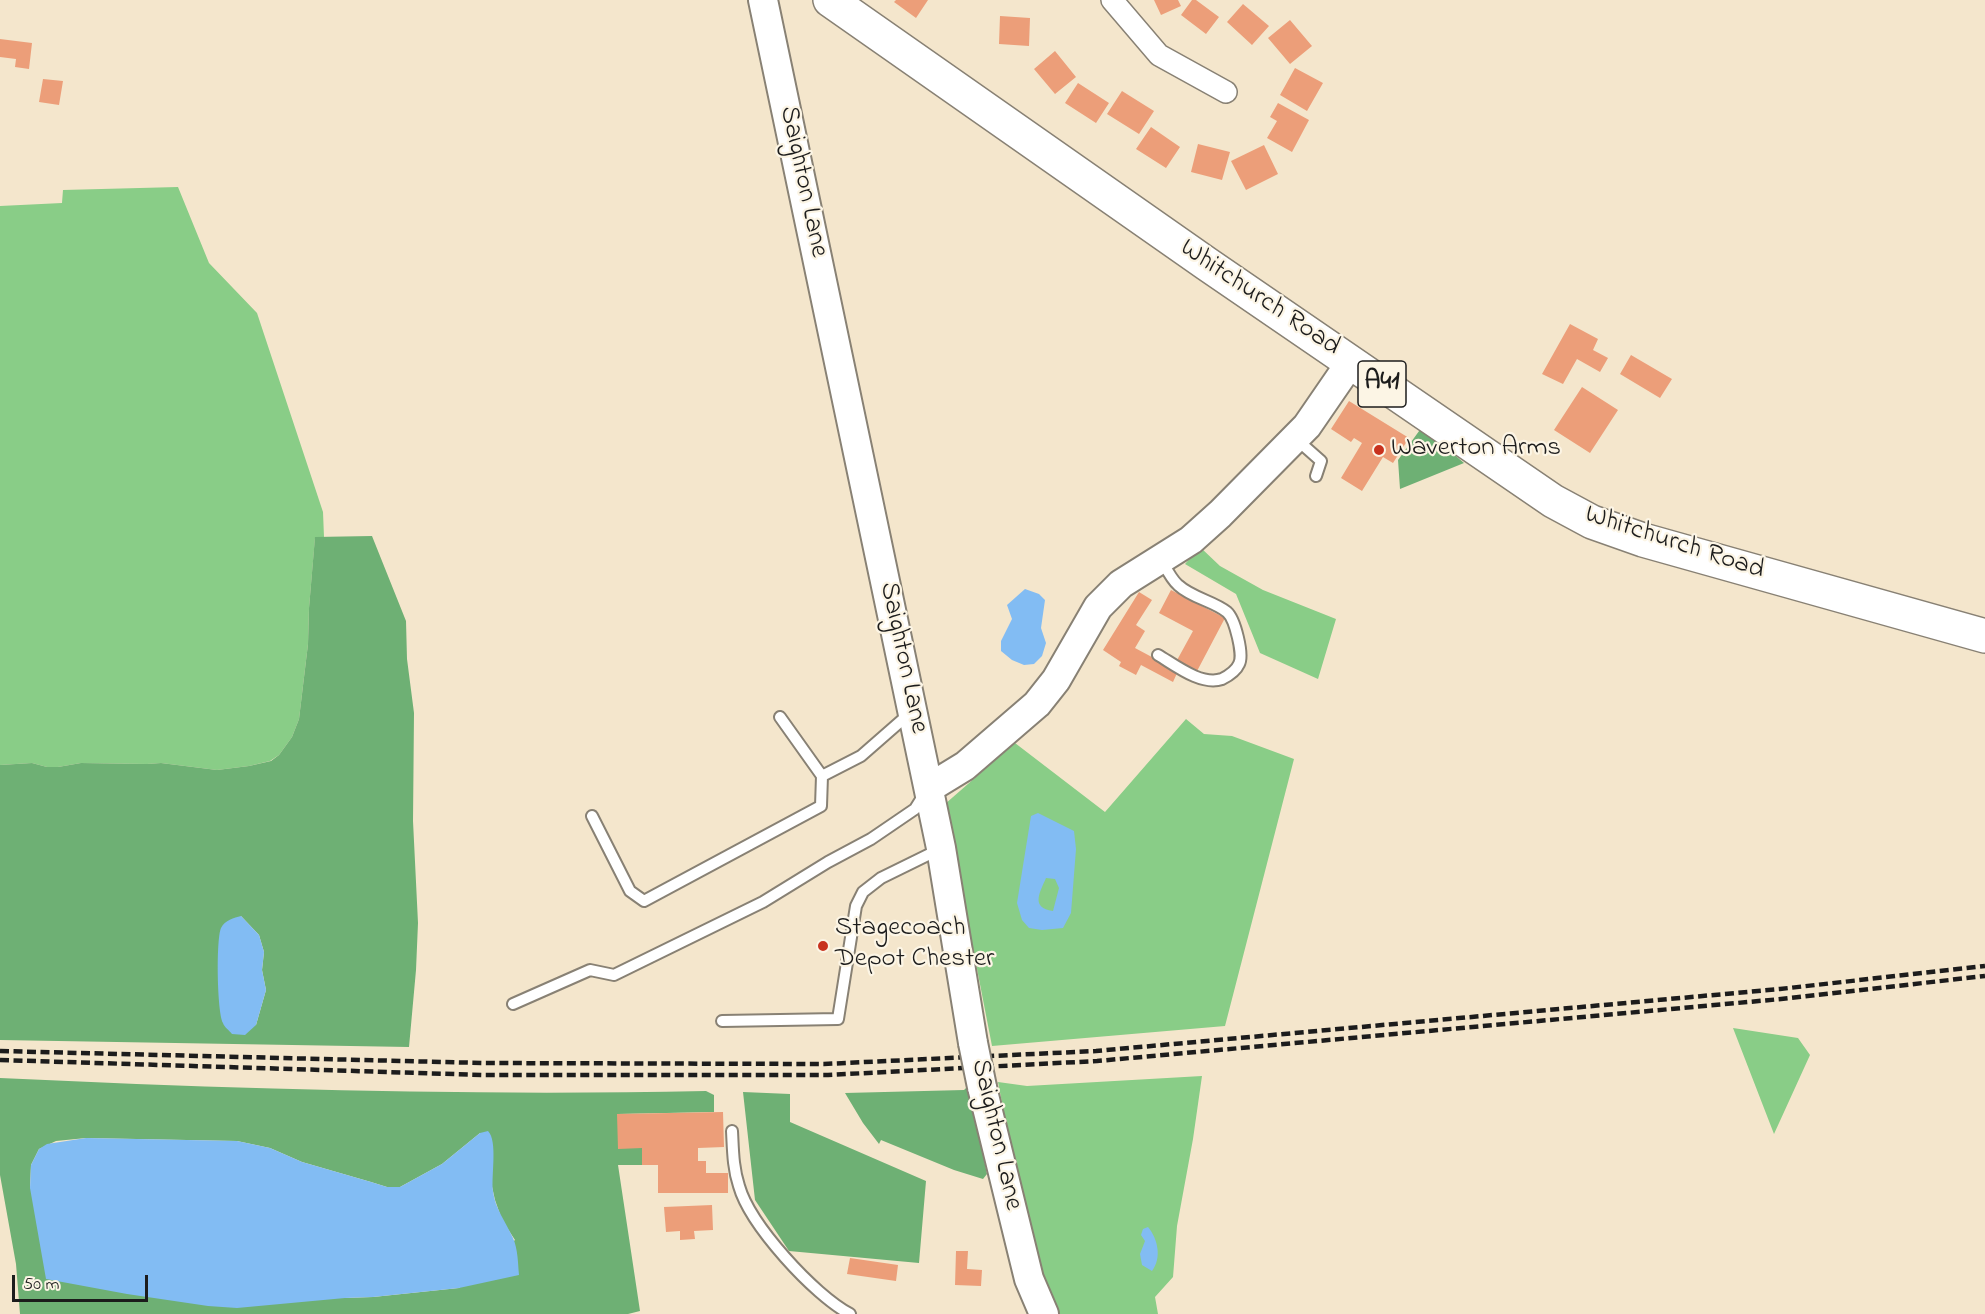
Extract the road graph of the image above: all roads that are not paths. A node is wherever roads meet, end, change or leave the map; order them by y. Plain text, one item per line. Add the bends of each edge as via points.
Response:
1 (764, 0) edge
2 (830, 0) edge
3 (1112, 0) edge
4 (1226, 92) dead end
5 (1351, 363) junction
6 (1295, 438) junction
7 (1316, 476) dead end
8 (1161, 558) junction
9 (1985, 636) edge
10 (1158, 655) dead end
11 (913, 711) junction
12 (780, 717) dead end
13 (822, 776) junction
14 (929, 788) junction
15 (592, 816) dead end
16 (941, 849) junction
17 (513, 1004) dead end
18 (722, 1021) dead end
19 (732, 1131) dead end
20 (850, 1314) edge
21 (1044, 1314) edge

1 - 11 street, Saighton Lane
2 - 5 highway, Whitchurch Road / A41
3 - 4 street via 1159,55
5 - 6 street
5 - 9 highway, Whitchurch Road / A41 via 1553,501 1592,522 1643,540
6 - 7 lane via 1321,461
6 - 8 street via 1191,540
8 - 10 lane via 1178,585 1230,616 1241,659 1232,673 1214,680 1193,675
8 - 14 street via 1121,584 1098,608 1038,704 965,765
11 - 13 lane via 861,756
11 - 14 street, Saighton Lane
12 - 13 lane
13 - 15 lane via 821,806 644,901 630,891
14 - 16 street, Saighton Lane
14 - 17 lane via 915,809 763,902 614,975 590,970
16 - 18 lane via 881,878 863,892 856,906 838,1019
16 - 21 street, Saighton Lane, bridge via 982,1087 1029,1278
19 - 20 lane via 739,1188 755,1219 820,1293

